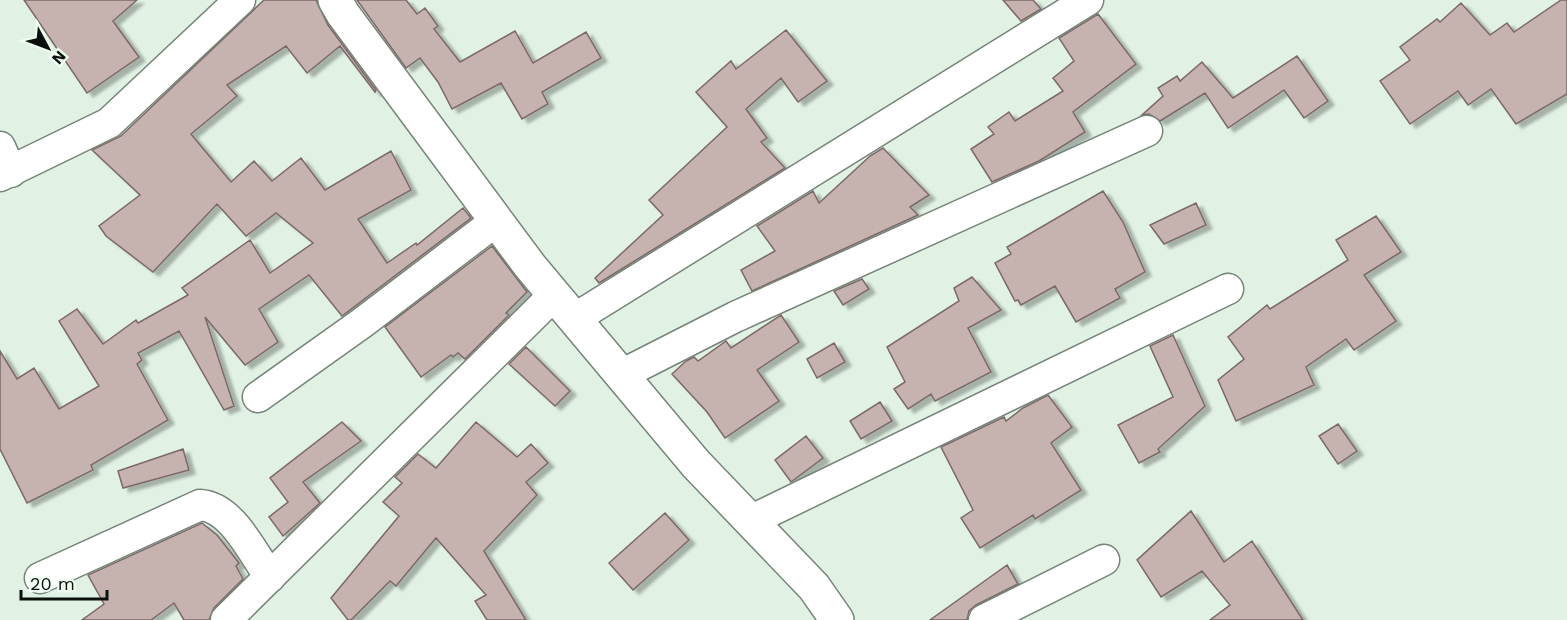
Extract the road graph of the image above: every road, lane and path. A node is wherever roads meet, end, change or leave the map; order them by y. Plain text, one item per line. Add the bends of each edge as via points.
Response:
1 (240, 0) edge
2 (335, 0) edge
3 (1088, 0) edge
4 (1147, 131) dead end
5 (4, 165) edge
6 (496, 221) junction
7 (1228, 289) dead end
8 (564, 307) junction
9 (621, 375) junction
10 (258, 397) dead end
11 (750, 520) junction
12 (1104, 560) dead end
13 (270, 576) junction
14 (40, 578) dead end
15 (835, 619) edge
16 (226, 620) edge
17 (984, 620) edge

1 - 5 street via 109,123
2 - 6 street
3 - 8 street
4 - 9 street via 735,317
6 - 8 street
6 - 10 street
7 - 11 street
8 - 9 street
8 - 13 street
9 - 11 street via 696,464
11 - 15 street via 814,588
12 - 17 street
13 - 14 street via 228,518 213,506 200,504
13 - 16 street

